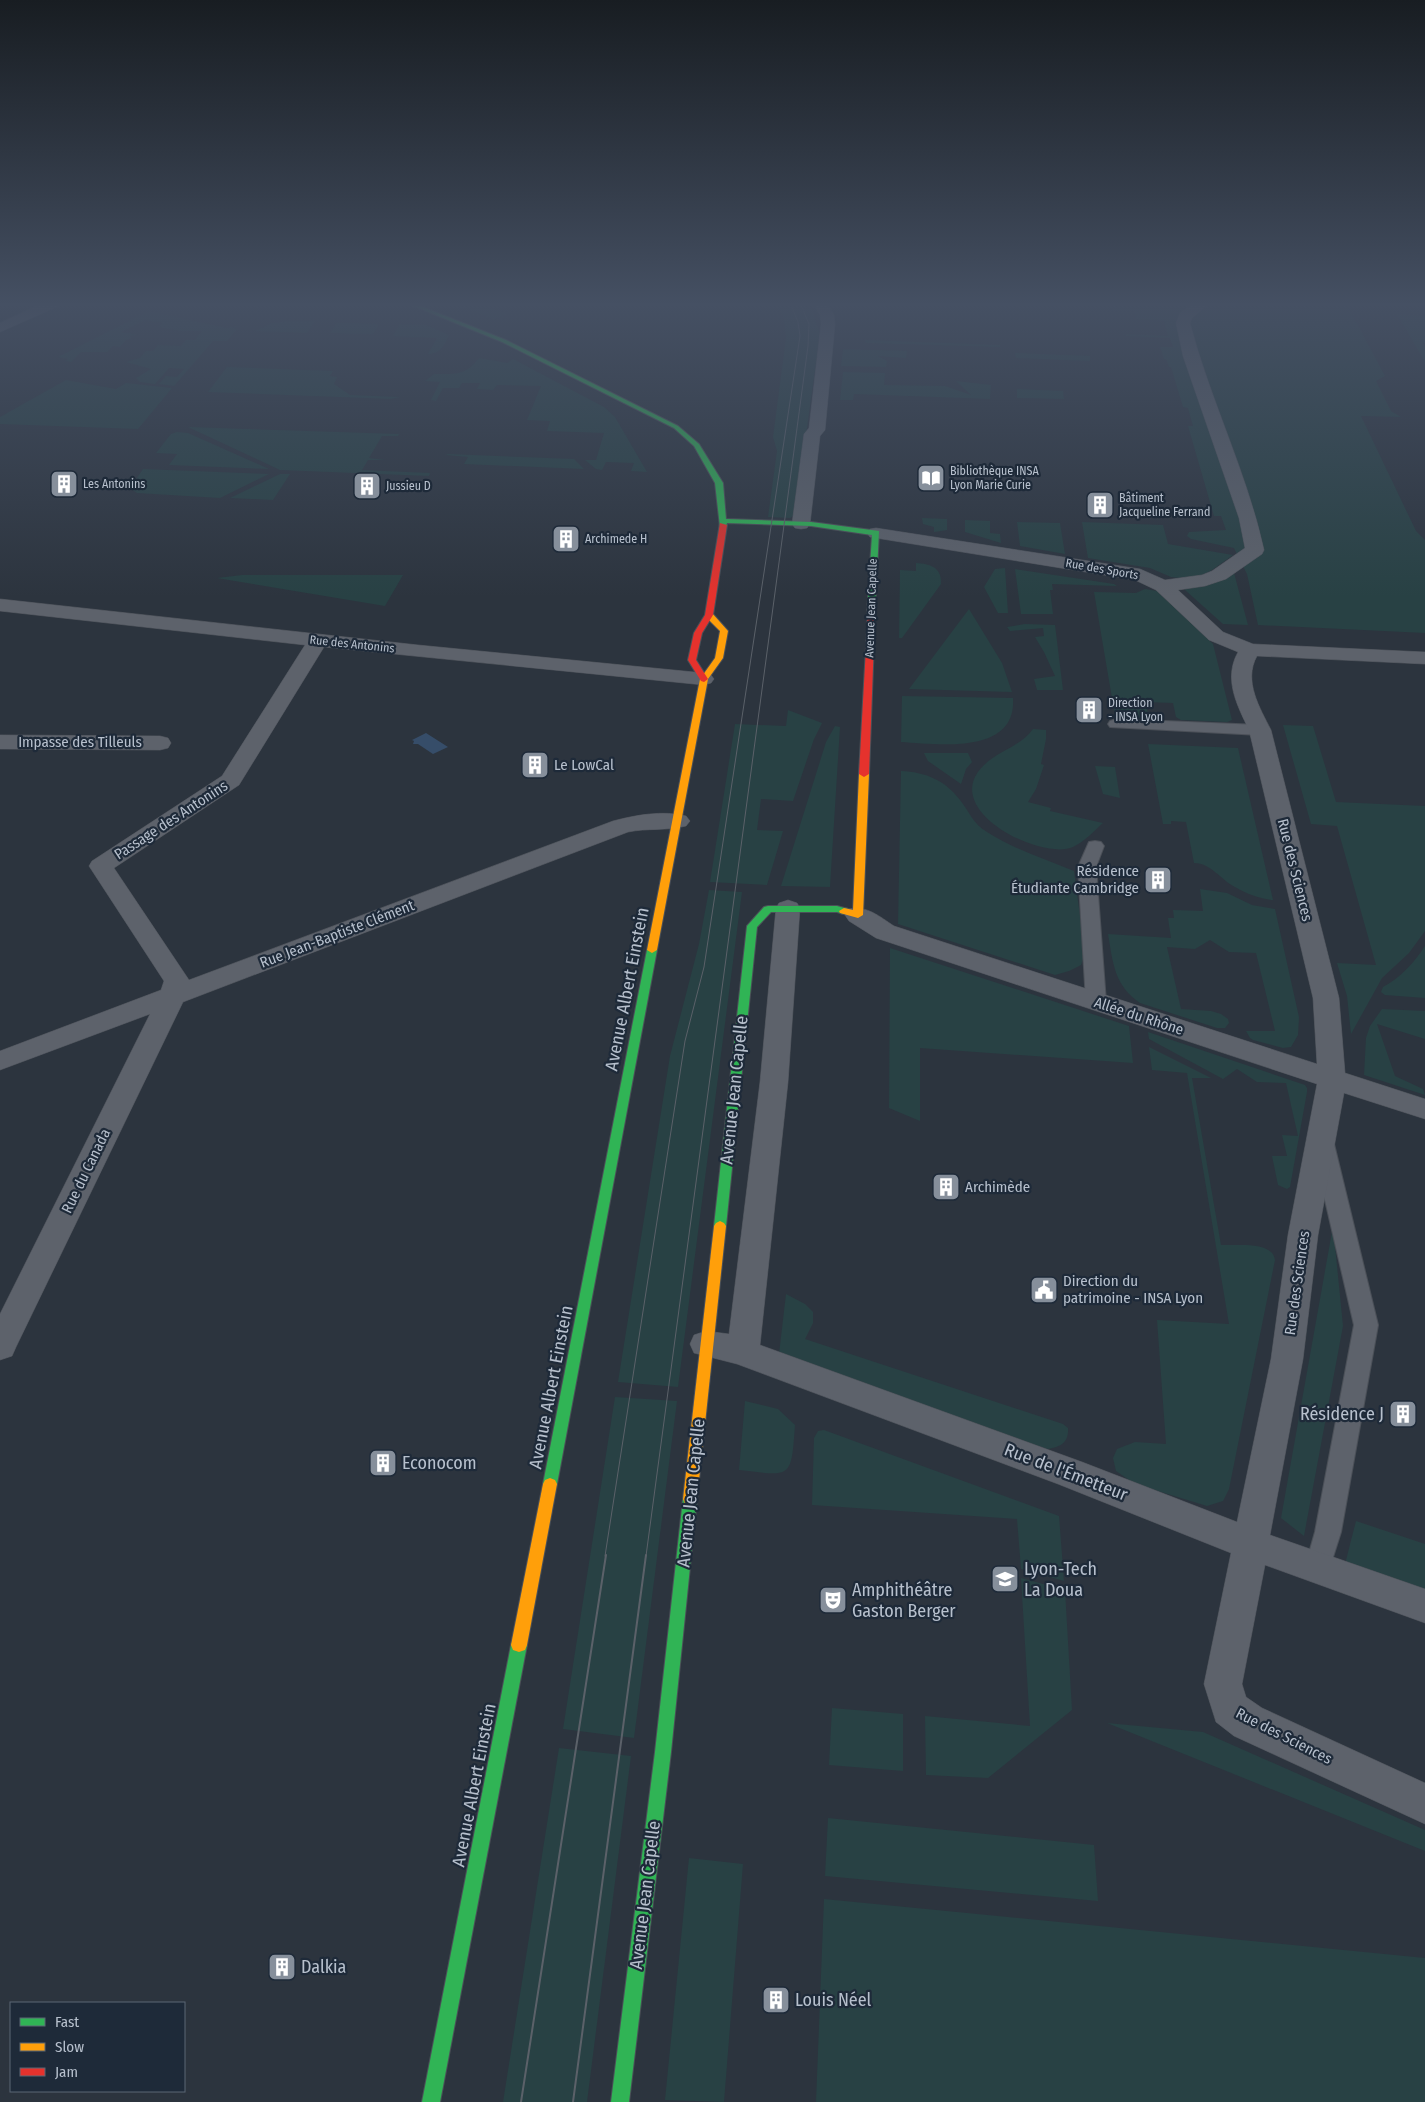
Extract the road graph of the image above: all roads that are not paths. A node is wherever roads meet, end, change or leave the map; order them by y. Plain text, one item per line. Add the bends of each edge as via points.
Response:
1 (624, 401) edge
2 (820, 401) edge
3 (1208, 401) edge
4 (724, 521) junction
5 (801, 524) junction
6 (876, 533) junction
7 (1163, 586) junction
8 (0, 605) edge
9 (709, 615) junction
10 (318, 640) junction
11 (1250, 650) junction
12 (1425, 658) edge
13 (704, 679) junction
14 (1116, 724) dead end
15 (1260, 730) junction
16 (0, 742) edge
17 (160, 742) dead end
18 (678, 821) junction
19 (1095, 846) dead end
20 (788, 908) junction
21 (858, 915) junction
22 (172, 996) junction
23 (1096, 1002) junction
24 (0, 1062) edge
25 (1332, 1079) junction
26 (1425, 1109) edge
27 (1322, 1136) junction
28 (706, 1344) junction
29 (0, 1346) edge
30 (743, 1352) junction
31 (1251, 1544) junction
32 (1318, 1567) junction
33 (1425, 1606) edge
34 (1425, 1804) edge
35 (431, 2102) edge
36 (620, 2102) edge

1 - 4 street via 676,427 697,445 710,465 721,493
2 - 5 street via 817,430 812,434
3 - 7 street via 1248,518 1255,550 1219,575
4 - 5 street
4 - 9 street
5 - 6 street
6 - 7 street, Rue des Sports via 1128,573
6 - 21 street, Avenue Jean Capelle
7 - 11 street, Rue des Sports via 1216,636
8 - 10 street, Rue des Antonins
9 - 13 street via 698,633 692,660
9 - 13 street, Avenue Albert Einstein via 724,631 719,658
10 - 13 street, Rue des Antonins
10 - 22 street, Passage des Antonins via 232,780 101,866 177,981
11 - 12 street, Rue des Sports
11 - 15 street, Rue des Sciences via 1239,671 1244,697
13 - 18 street, Avenue Albert Einstein
14 - 15 lane
15 - 25 street, Rue des Sciences via 1326,998
16 - 17 street, Impasse des Tilleuls
18 - 22 street, Rue Jean-Baptiste Clément via 621,826
18 - 35 street, Avenue Albert Einstein
19 - 23 lane via 1087,867
20 - 21 street, Avenue Jean Capelle via 837,909
20 - 28 street, Avenue Jean Capelle via 768,910 752,926
20 - 30 street via 774,1082
21 - 23 street, Allée du Rhône via 885,932
22 - 24 street, Rue Jean-Baptiste Clément
22 - 29 street, Rue du Canada
23 - 25 street, Allée du Rhône
25 - 26 street, Allée du Rhône
25 - 27 street, Rue des Sciences
27 - 31 street, Rue des Sciences via 1303,1235 1287,1359
27 - 32 lane via 1366,1326 1328,1532
28 - 30 street, Rue de l'Émetteur
28 - 36 street, Avenue Jean Capelle via 664,1742
30 - 31 street, Rue de l'Émetteur
31 - 32 street, Rue de l'Émetteur
31 - 34 street, Rue des Sciences via 1223,1684 1230,1709 1248,1722
32 - 33 street, Rue de l'Émetteur

